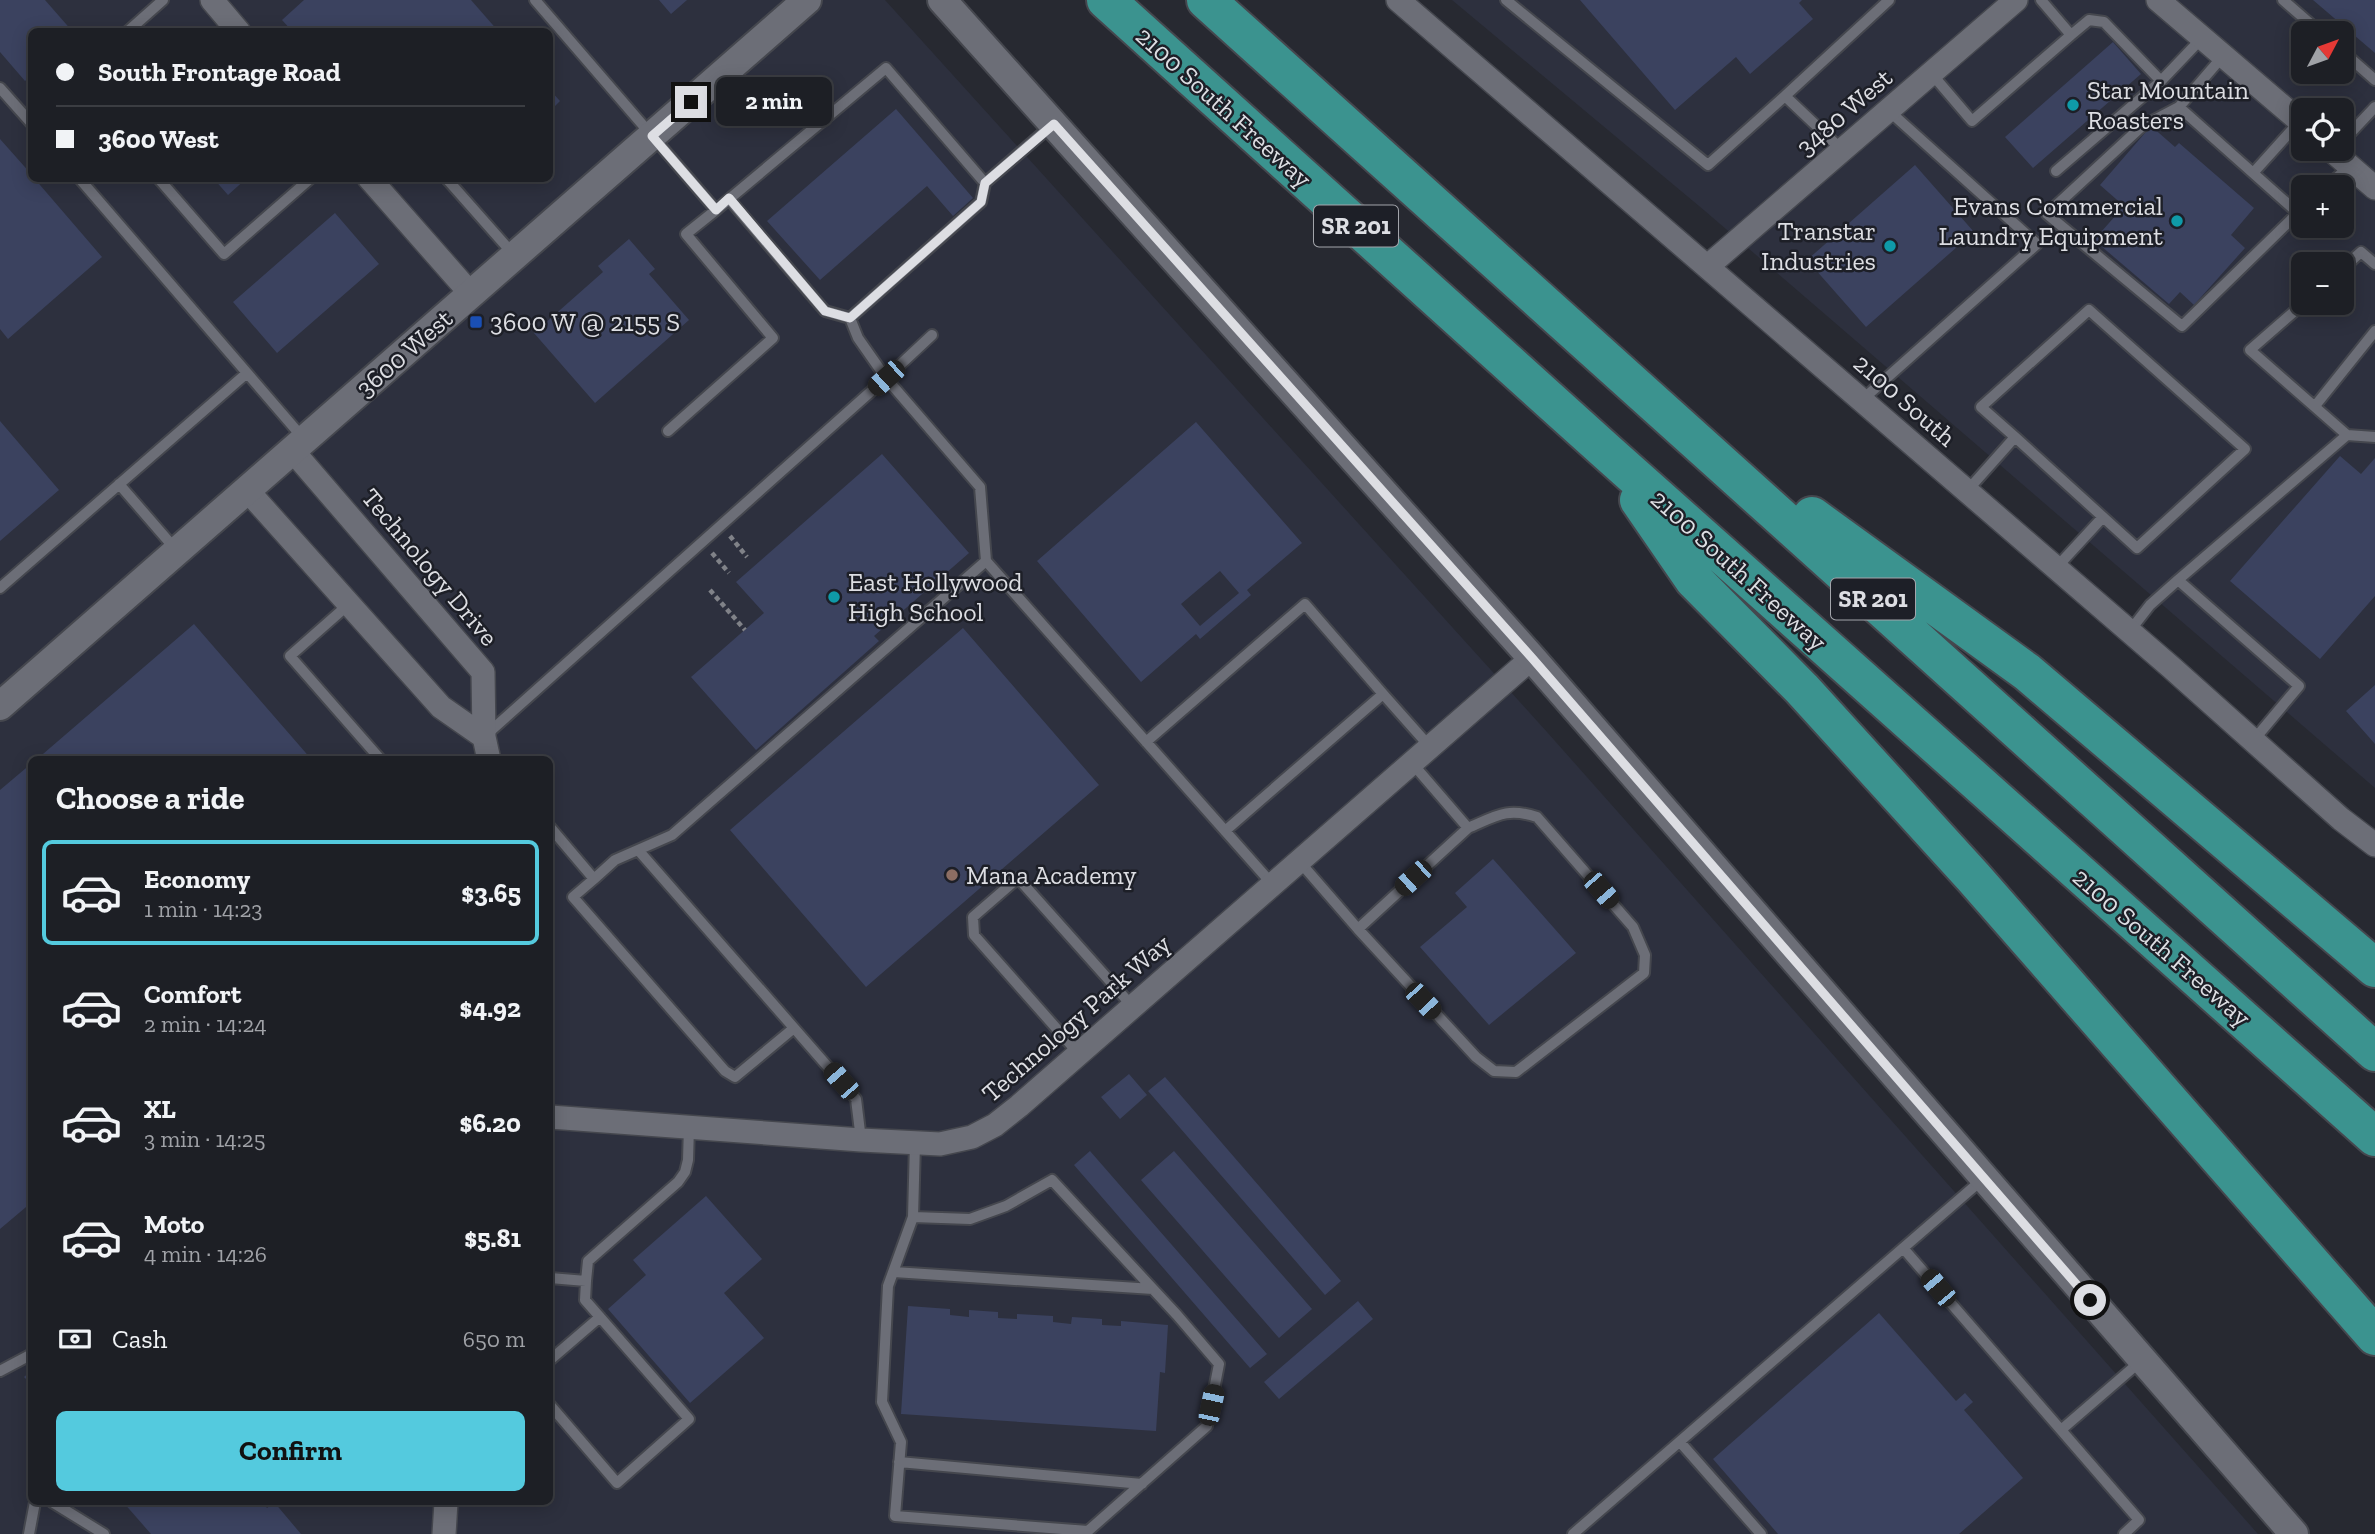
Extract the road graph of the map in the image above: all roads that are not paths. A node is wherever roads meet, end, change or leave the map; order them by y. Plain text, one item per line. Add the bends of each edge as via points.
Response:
1 (163, 0) edge
2 (212, 0) edge
3 (534, 0) edge
4 (807, 0) edge
5 (942, 0) edge
6 (1105, 0) edge
7 (1206, 0) edge
8 (1506, 0) edge
9 (1889, 0) edge
10 (2016, 0) edge
11 (2041, 0) edge
12 (2158, 0) edge
13 (2283, 0) edge
14 (1404, 2) edge
15 (2307, 21) edge
16 (132, 28) edge
17 (236, 28) edge
18 (2071, 35) junction
19 (2202, 38) junction
20 (2223, 56) junction
21 (2354, 62) edge
22 (1931, 74) junction
23 (2375, 80) edge
24 (2161, 81) junction
25 (0, 88) edge
26 (1785, 96) junction
27 (2179, 107) junction
28 (2375, 107) edge
29 (1888, 110) junction
30 (2291, 114) edge
31 (28, 120) edge
32 (1054, 124) junction
33 (2354, 132) edge
34 (2291, 133) edge
35 (652, 136) junction
36 (1369, 148) junction
37 (1842, 150) junction
38 (2348, 161) edge
39 (2056, 171) dead end
40 (2254, 172) junction
41 (82, 182) edge
42 (161, 182) edge
43 (306, 182) edge
44 (373, 182) edge
45 (449, 182) edge
46 (985, 183) junction
47 (2375, 188) edge
48 (729, 198) junction
49 (2291, 203) edge
50 (716, 210) junction
51 (2291, 220) edge
52 (514, 256) junction
53 (2354, 258) edge
54 (2375, 264) edge
55 (1708, 266) junction
56 (471, 294) junction
57 (2291, 314) edge
58 (850, 318) junction
59 (2375, 331) edge
60 (932, 335) dead end
61 (247, 373) junction
62 (886, 378) junction
63 (1862, 400) junction
64 (2315, 406) junction
65 (668, 431) dead end
66 (2347, 435) junction
67 (2015, 437) junction
68 (2375, 437) edge
69 (298, 445) junction
70 (1607, 452) junction
71 (120, 484) junction
72 (247, 490) junction
73 (1967, 491) junction
74 (2103, 517) junction
75 (177, 551) junction
76 (986, 561) junction
77 (2056, 568) junction
78 (2178, 579) junction
79 (0, 588) edge
80 (349, 604) junction
81 (2129, 632) junction
82 (1532, 658) junction
83 (1383, 694) junction
84 (0, 706) edge
85 (484, 737) junction
86 (1146, 741) junction
87 (2253, 741) junction
88 (1430, 747) junction
89 (378, 756) edge
90 (488, 756) edge
91 (1412, 763) junction
92 (1468, 828) junction
93 (553, 831) edge
94 (1225, 831) junction
95 (2375, 845) edge
96 (639, 851) junction
97 (1300, 862) junction
98 (594, 879) junction
99 (1273, 885) junction
100 (1359, 929) junction
101 (2375, 968) edge
102 (1133, 1007) junction
103 (794, 1028) junction
104 (2375, 1052) edge
105 (1079, 1054) junction
106 (553, 1116) edge
107 (689, 1127) junction
108 (2375, 1137) edge
109 (860, 1140) junction
110 (915, 1143) junction
111 (1984, 1178) junction
112 (913, 1217) junction
113 (1903, 1248) junction
114 (894, 1272) junction
115 (553, 1278) edge
116 (586, 1281) junction
117 (1153, 1289) junction
118 (600, 1317) junction
119 (2375, 1336) edge
120 (28, 1356) edge
121 (553, 1357) edge
122 (2143, 1360) junction
123 (0, 1371) edge
124 (553, 1408) edge
125 (2061, 1430) junction
126 (1680, 1442) junction
127 (899, 1462) junction
128 (1142, 1483) junction
129 (34, 1505) edge
130 (57, 1505) edge
131 (446, 1505) edge
132 (29, 1534) edge
133 (104, 1534) edge
134 (444, 1534) edge
135 (1573, 1534) edge
136 (1760, 1534) edge
137 (2124, 1534) edge
138 (2294, 1534) edge

1 - 16 lane
2 - 17 street
3 - 35 lane
4 - 35 street, 3600 West
5 - 32 street
6 - 70 highway, 2100 South Freeway / SR 201
7 - 36 highway, SR 201
8 - 26 lane via 1708,165
9 - 26 lane
10 - 22 street, 3480 West
11 - 18 lane
12 - 19 street
13 - 15 lane
14 - 55 street, 2100 South
18 - 22 lane via 1972,121
18 - 24 lane via 2089,20 2104,22
19 - 20 street
19 - 24 lane
20 - 27 lane
20 - 30 street
21 - 23 lane
22 - 29 street, 3480 West
24 - 39 lane
25 - 31 lane
26 - 37 lane
27 - 40 lane
27 - 51 lane via 2141,127 2048,214 2182,326
28 - 33 lane
29 - 37 street, 3480 West
29 - 63 lane via 2037,244
32 - 46 lane
32 - 82 street
34 - 40 lane
35 - 50 lane
35 - 52 street, 3600 West
36 - 101 highway via 1751,472 2027,672
36 - 104 highway, SR 201
37 - 55 street, 3480 West
38 - 47 street
40 - 49 lane
41 - 61 lane
42 - 43 lane via 224,254
44 - 56 street
45 - 52 lane
46 - 48 lane via 886,68
46 - 58 lane via 981,202
48 - 50 lane
48 - 58 lane via 825,311
50 - 65 lane via 686,234 773,338
52 - 56 street, 3600 West
53 - 54 lane via 2361,252
55 - 63 street, 2100 South
56 - 69 street, 3600 West
57 - 64 lane via 2250,350
58 - 62 lane
59 - 64 lane
60 - 62 lane
61 - 69 lane
61 - 71 lane
62 - 76 lane via 980,487
62 - 85 lane
63 - 73 street, 2100 South
64 - 66 lane
66 - 68 lane
66 - 78 lane
67 - 73 lane
67 - 74 lane
67 - 74 lane via 1981,407 2089,310 2245,449 2137,548
69 - 72 street, 3600 West
69 - 85 street, Technology Drive via 483,672
70 - 108 highway, 2100 South Freeway / SR 201
70 - 119 highway via 1694,580 1802,689 1965,867
71 - 75 lane
71 - 79 lane
72 - 75 street, 3600 West
72 - 80 street
73 - 77 street, 2100 South
74 - 77 lane
75 - 84 street, 3600 West
76 - 86 lane
76 - 96 lane via 673,835
77 - 81 street, 2100 South
78 - 81 lane
78 - 87 lane via 2299,686
80 - 85 street via 441,707
80 - 89 lane via 290,656
81 - 87 street, 2100 South
82 - 88 street, Technology Park Way
82 - 111 street
83 - 86 lane via 1305,604
83 - 88 lane
83 - 94 lane
85 - 90 street, Technology Drive
86 - 94 lane
87 - 95 street, 2100 South
88 - 91 street, Technology Park Way
91 - 92 lane
91 - 97 street, Technology Park Way
92 - 100 lane
92 - 100 lane via 1519,811 1537,817 1633,927 1645,955 1644,973 1516,1072 1494,1071 1467,1048
93 - 98 lane
94 - 99 lane
96 - 98 lane via 615,860
96 - 103 lane
97 - 99 street, Technology Park Way
97 - 100 lane
98 - 103 lane via 573,897 725,1072 736,1077
99 - 102 street, Technology Park Way
102 - 105 street, Technology Park Way
102 - 105 lane via 1018,878 973,917 974,935
103 - 109 lane via 856,1099
105 - 110 street, Technology Park Way via 995,1125 972,1137 940,1144
106 - 107 street, Technology Park Way
107 - 109 street, Technology Park Way
107 - 116 lane via 685,1172 588,1261
109 - 110 street, Technology Park Way
110 - 112 lane
111 - 113 lane
111 - 122 street
112 - 114 lane
112 - 117 lane via 970,1219 1006,1206 1052,1180
113 - 125 lane
113 - 126 lane
114 - 117 lane
114 - 127 lane via 888,1286 882,1402 901,1442
115 - 116 lane
116 - 118 lane via 585,1300
117 - 128 lane via 1219,1364 1207,1426
118 - 121 lane
118 - 124 lane via 689,1419 617,1483
120 - 123 lane
122 - 125 lane
122 - 138 street
125 - 137 lane via 2139,1520
126 - 135 lane
126 - 136 lane
127 - 128 lane
127 - 128 lane via 895,1516 1088,1531
129 - 132 lane
130 - 133 lane
131 - 134 street

